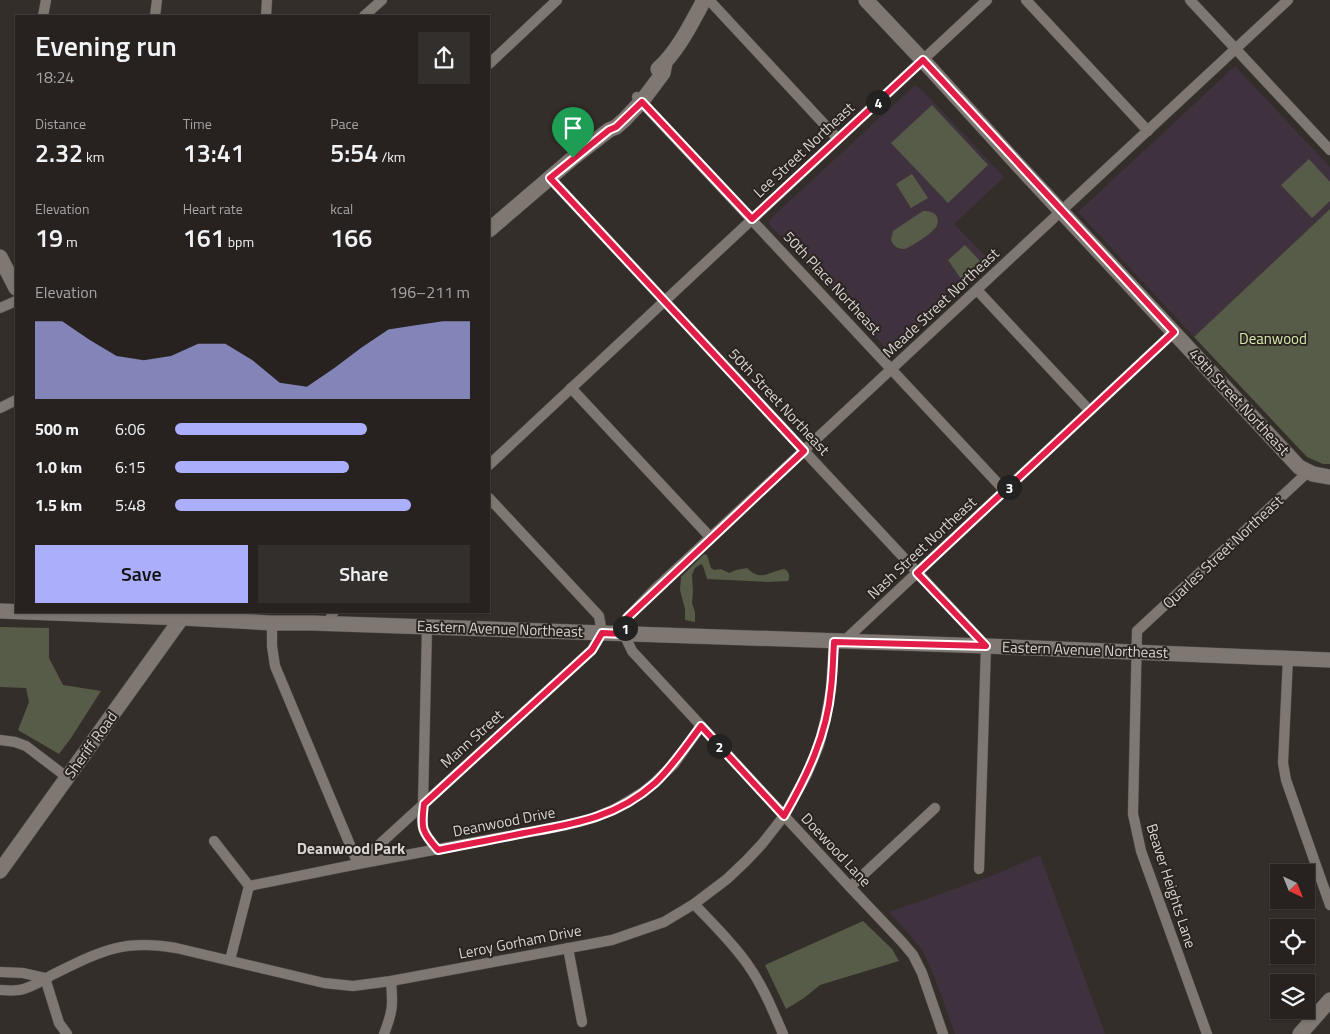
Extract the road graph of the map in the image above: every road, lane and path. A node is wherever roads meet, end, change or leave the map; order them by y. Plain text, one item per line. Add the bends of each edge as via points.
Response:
1 (46, 0) edge
2 (157, 0) edge
3 (267, 0) edge
4 (382, 0) edge
5 (557, 0) edge
6 (704, 0) edge
7 (709, 0) edge
8 (866, 0) edge
9 (987, 0) edge
10 (1026, 0) edge
11 (1190, 0) edge
12 (1288, 0) edge
13 (43, 15) edge
14 (155, 15) edge
15 (266, 15) edge
16 (365, 15) edge
17 (1236, 49) junction
18 (923, 60) junction
19 (490, 63) edge
20 (639, 99) junction
21 (1148, 131) junction
22 (838, 139) junction
23 (1330, 150) edge
24 (550, 178) junction
25 (1062, 211) junction
26 (752, 219) junction
27 (490, 229) edge
28 (0, 257) edge
29 (15, 286) edge
30 (977, 290) junction
31 (15, 301) edge
32 (665, 301) junction
33 (0, 308) edge
34 (1174, 332) junction
35 (892, 370) junction
36 (571, 388) junction
37 (15, 400) edge
38 (0, 408) edge
39 (1090, 411) junction
40 (804, 451) junction
41 (490, 464) edge
42 (1308, 472) junction
43 (1330, 478) edge
44 (1005, 491) junction
45 (490, 499) edge
46 (711, 538) junction
47 (917, 573) junction
48 (0, 611) edge
49 (15, 611) edge
50 (182, 613) edge
51 (331, 617) edge
52 (272, 623) junction
53 (427, 627) junction
54 (602, 633) junction
55 (624, 634) junction
56 (839, 642) junction
57 (986, 646) junction
58 (1136, 653) junction
59 (1288, 658) junction
60 (1330, 660) edge
61 (701, 726) junction
62 (2, 743) edge
63 (68, 778) junction
64 (424, 804) junction
65 (935, 808) dead end
66 (784, 816) junction
67 (214, 841) dead end
68 (438, 850) junction
69 (358, 864) junction
70 (978, 869) dead end
71 (0, 871) edge
72 (249, 886) junction
73 (850, 887) junction
74 (694, 904) junction
75 (1330, 904) edge
76 (568, 948) junction
77 (230, 960) junction
78 (0, 972) edge
79 (45, 978) junction
80 (391, 981) junction
81 (0, 990) edge
82 (1330, 1000) edge
83 (582, 1022) dead end
84 (67, 1034) edge
85 (384, 1034) edge
86 (783, 1034) edge
87 (943, 1034) edge
88 (1207, 1034) edge
89 (1300, 1034) edge

1 - 13 street
2 - 14 street
3 - 15 street
4 - 16 street
5 - 19 street
6 - 20 main road via 665,63 663,73
7 - 22 street
8 - 18 main road, 49th Street Northeast
9 - 18 street, Lee Street Northeast
10 - 21 street
11 - 17 street
12 - 17 street, Meade Street Northeast
17 - 21 street, Meade Street Northeast
17 - 23 street
18 - 22 street, Lee Street Northeast
18 - 25 main road, 49th Street Northeast
20 - 24 main road via 616,127
20 - 26 street, 50th Place Northeast
21 - 25 street, Meade Street Northeast
22 - 26 street, Lee Street Northeast
24 - 27 main road
24 - 32 street, 50th Street Northeast
25 - 30 street, Meade Street Northeast
25 - 34 main road, 49th Street Northeast
26 - 32 street, Lee Street Northeast
26 - 35 street, 50th Place Northeast
28 - 29 main road
30 - 35 street, Meade Street Northeast
30 - 39 street
31 - 33 street
32 - 36 street, Lee Street Northeast
32 - 40 street, 50th Street Northeast
34 - 39 street, Nash Street Northeast
34 - 42 main road, 49th Street Northeast via 1298,466
35 - 40 street, Meade Street Northeast
35 - 44 street, 50th Place Northeast
36 - 41 street, Lee Street Northeast
36 - 46 street
37 - 38 street
39 - 44 street, Nash Street Northeast
40 - 46 street, Meade Street Northeast
40 - 47 street, 50th Street Northeast
42 - 43 main road
42 - 58 street, Quarles Street Northeast via 1137,631
44 - 47 street, Nash Street Northeast
45 - 54 street via 599,616
46 - 55 street, Meade Street Northeast via 627,618
47 - 56 street, Nash Street Northeast
47 - 57 street, 50th Street Northeast
48 - 49 main road, Eastern Avenue Northeast
50 - 52 main road, Eastern Avenue Northeast
50 - 63 main road, Sheriff Road
51 - 52 main road, Eastern Avenue Northeast
51 - 53 main road, Eastern Avenue Northeast
52 - 69 street via 275,666
53 - 54 main road, Eastern Avenue Northeast
53 - 64 street
54 - 55 main road, Eastern Avenue Northeast
54 - 64 street, Mann Street via 592,650
55 - 56 main road, Eastern Avenue Northeast
55 - 61 street, Doewood Lane via 632,651
56 - 57 main road, Eastern Avenue Northeast
56 - 66 street, Leroy Gorham Drive via 819,745
57 - 58 main road, Eastern Avenue Northeast
57 - 70 street
58 - 59 main road, Eastern Avenue Northeast
58 - 88 street, Beaver Heights Lane via 1135,828
59 - 60 main road, Eastern Avenue Northeast
59 - 75 street via 1283,763 1286,780
61 - 66 street, Doewood Lane
61 - 68 street, Deanwood Drive via 674,764 654,784 615,809 567,825
62 - 63 street via 16,742 26,746
63 - 71 main road, Sheriff Road
64 - 68 street via 423,832
64 - 69 street, Mann Street
65 - 73 street
66 - 73 street, Doewood Lane
66 - 74 street, Leroy Gorham Drive via 746,861
67 - 72 street
68 - 69 street, Deanwood Drive
69 - 72 street, Deanwood Drive
72 - 77 street
73 - 87 street, Doewood Lane via 913,955
74 - 76 street, Leroy Gorham Drive via 664,922 633,933
74 - 86 street via 748,964
76 - 80 street, Leroy Gorham Drive
76 - 83 street
77 - 79 street, Leroy Gorham Drive via 167,946 130,945 102,952
77 - 80 street, Leroy Gorham Drive via 345,986
78 - 79 street
79 - 81 street, Leroy Gorham Drive via 20,990
79 - 84 street via 59,1023
80 - 85 street via 393,1004
82 - 89 main road

